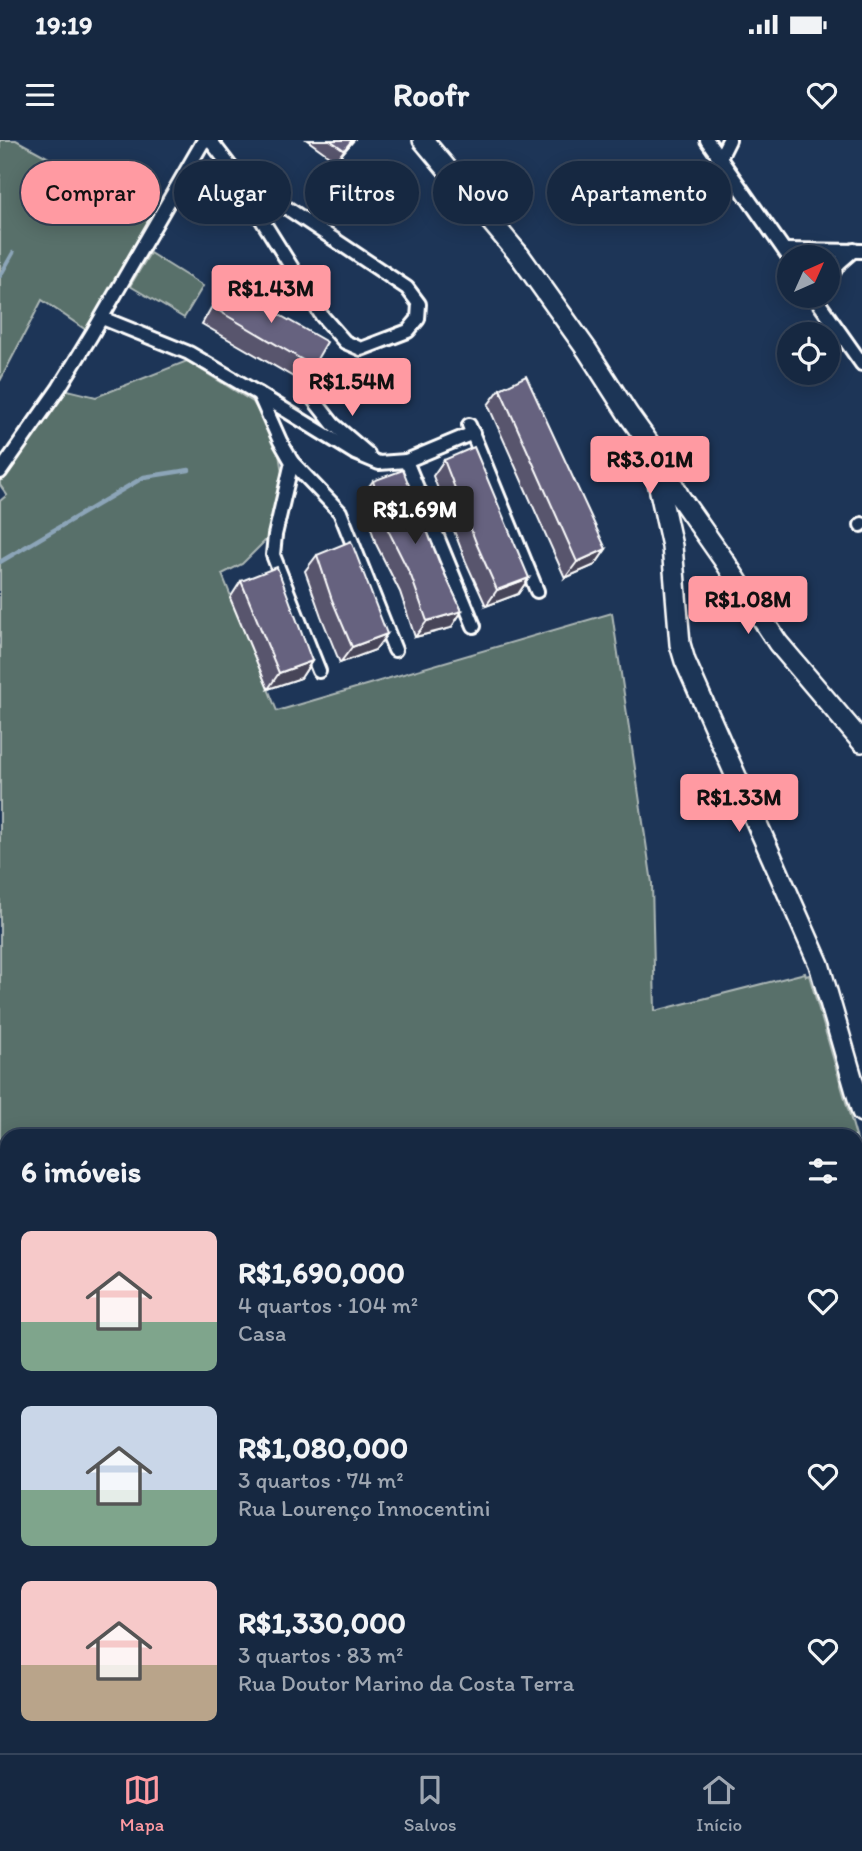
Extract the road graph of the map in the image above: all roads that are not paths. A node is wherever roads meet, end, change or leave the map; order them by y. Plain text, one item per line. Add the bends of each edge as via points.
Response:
1 (204, 140) edge
2 (210, 140) edge
3 (423, 140) edge
4 (707, 140) edge
5 (729, 140) edge
6 (720, 158) junction
7 (226, 161) edge
8 (246, 187) joint
9 (781, 245) edge
10 (858, 251) edge
11 (840, 252) edge
12 (840, 263) edge
13 (824, 310) edge
14 (102, 318) junction
15 (862, 364) edge
16 (307, 391) dead end
17 (259, 394) junction
18 (628, 414) junction
19 (406, 461) junction
20 (292, 462) junction
21 (379, 463) junction
22 (655, 469) junction
23 (0, 472) edge
24 (678, 496) junction
25 (672, 546) junction
26 (537, 590) dead end
27 (474, 626) dead end
28 (395, 650) dead end
29 (319, 671) dead end
30 (862, 742) edge
31 (862, 1112) edge

1 - 14 street
2 - 7 street
3 - 18 main road via 520,256
4 - 6 street
5 - 6 street
6 - 9 street
8 - 8 street via 252,204 323,316 345,342 361,349 408,331 418,319 419,304 407,288 275,200
10 - 11 street
10 - 12 street
13 - 15 street
14 - 17 street via 189,353
14 - 23 street
16 - 21 street via 333,424
17 - 20 street
17 - 21 street
18 - 22 main road
18 - 24 main road via 656,453
19 - 21 street
19 - 26 street via 471,429
19 - 27 street
20 - 28 street via 340,512
20 - 29 street via 273,555
22 - 24 main road
22 - 25 main road
24 - 25 main road
24 - 30 main road via 778,643
25 - 31 main road via 685,661 819,964

